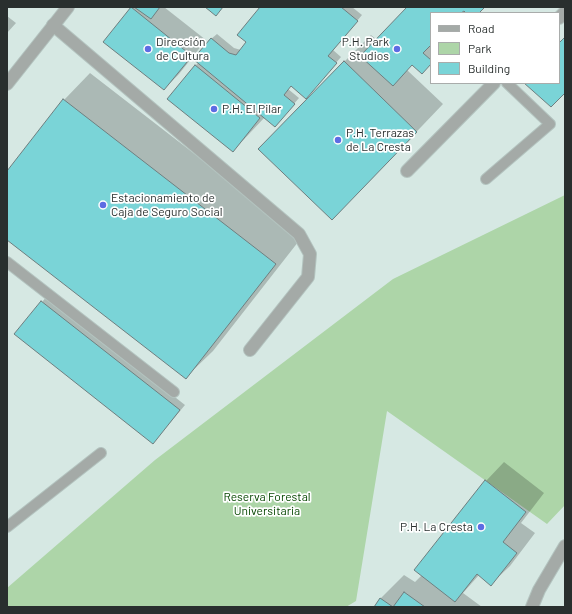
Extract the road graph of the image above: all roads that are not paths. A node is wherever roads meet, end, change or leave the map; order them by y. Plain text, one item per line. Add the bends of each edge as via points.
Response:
1 (68, 7) edge
2 (53, 25) junction
3 (7, 84) edge
4 (493, 84) edge
5 (508, 84) edge
6 (407, 171) dead end
7 (486, 179) dead end
8 (7, 262) edge
9 (250, 350) dead end
10 (174, 392) dead end
11 (101, 453) dead end
12 (7, 527) edge
13 (565, 546) edge
14 (532, 607) edge

1 - 2 street
2 - 3 street
2 - 9 street via 299,234 310,254 308,277
4 - 6 street
5 - 7 lane via 550,124
8 - 10 lane
11 - 12 lane
13 - 14 street

